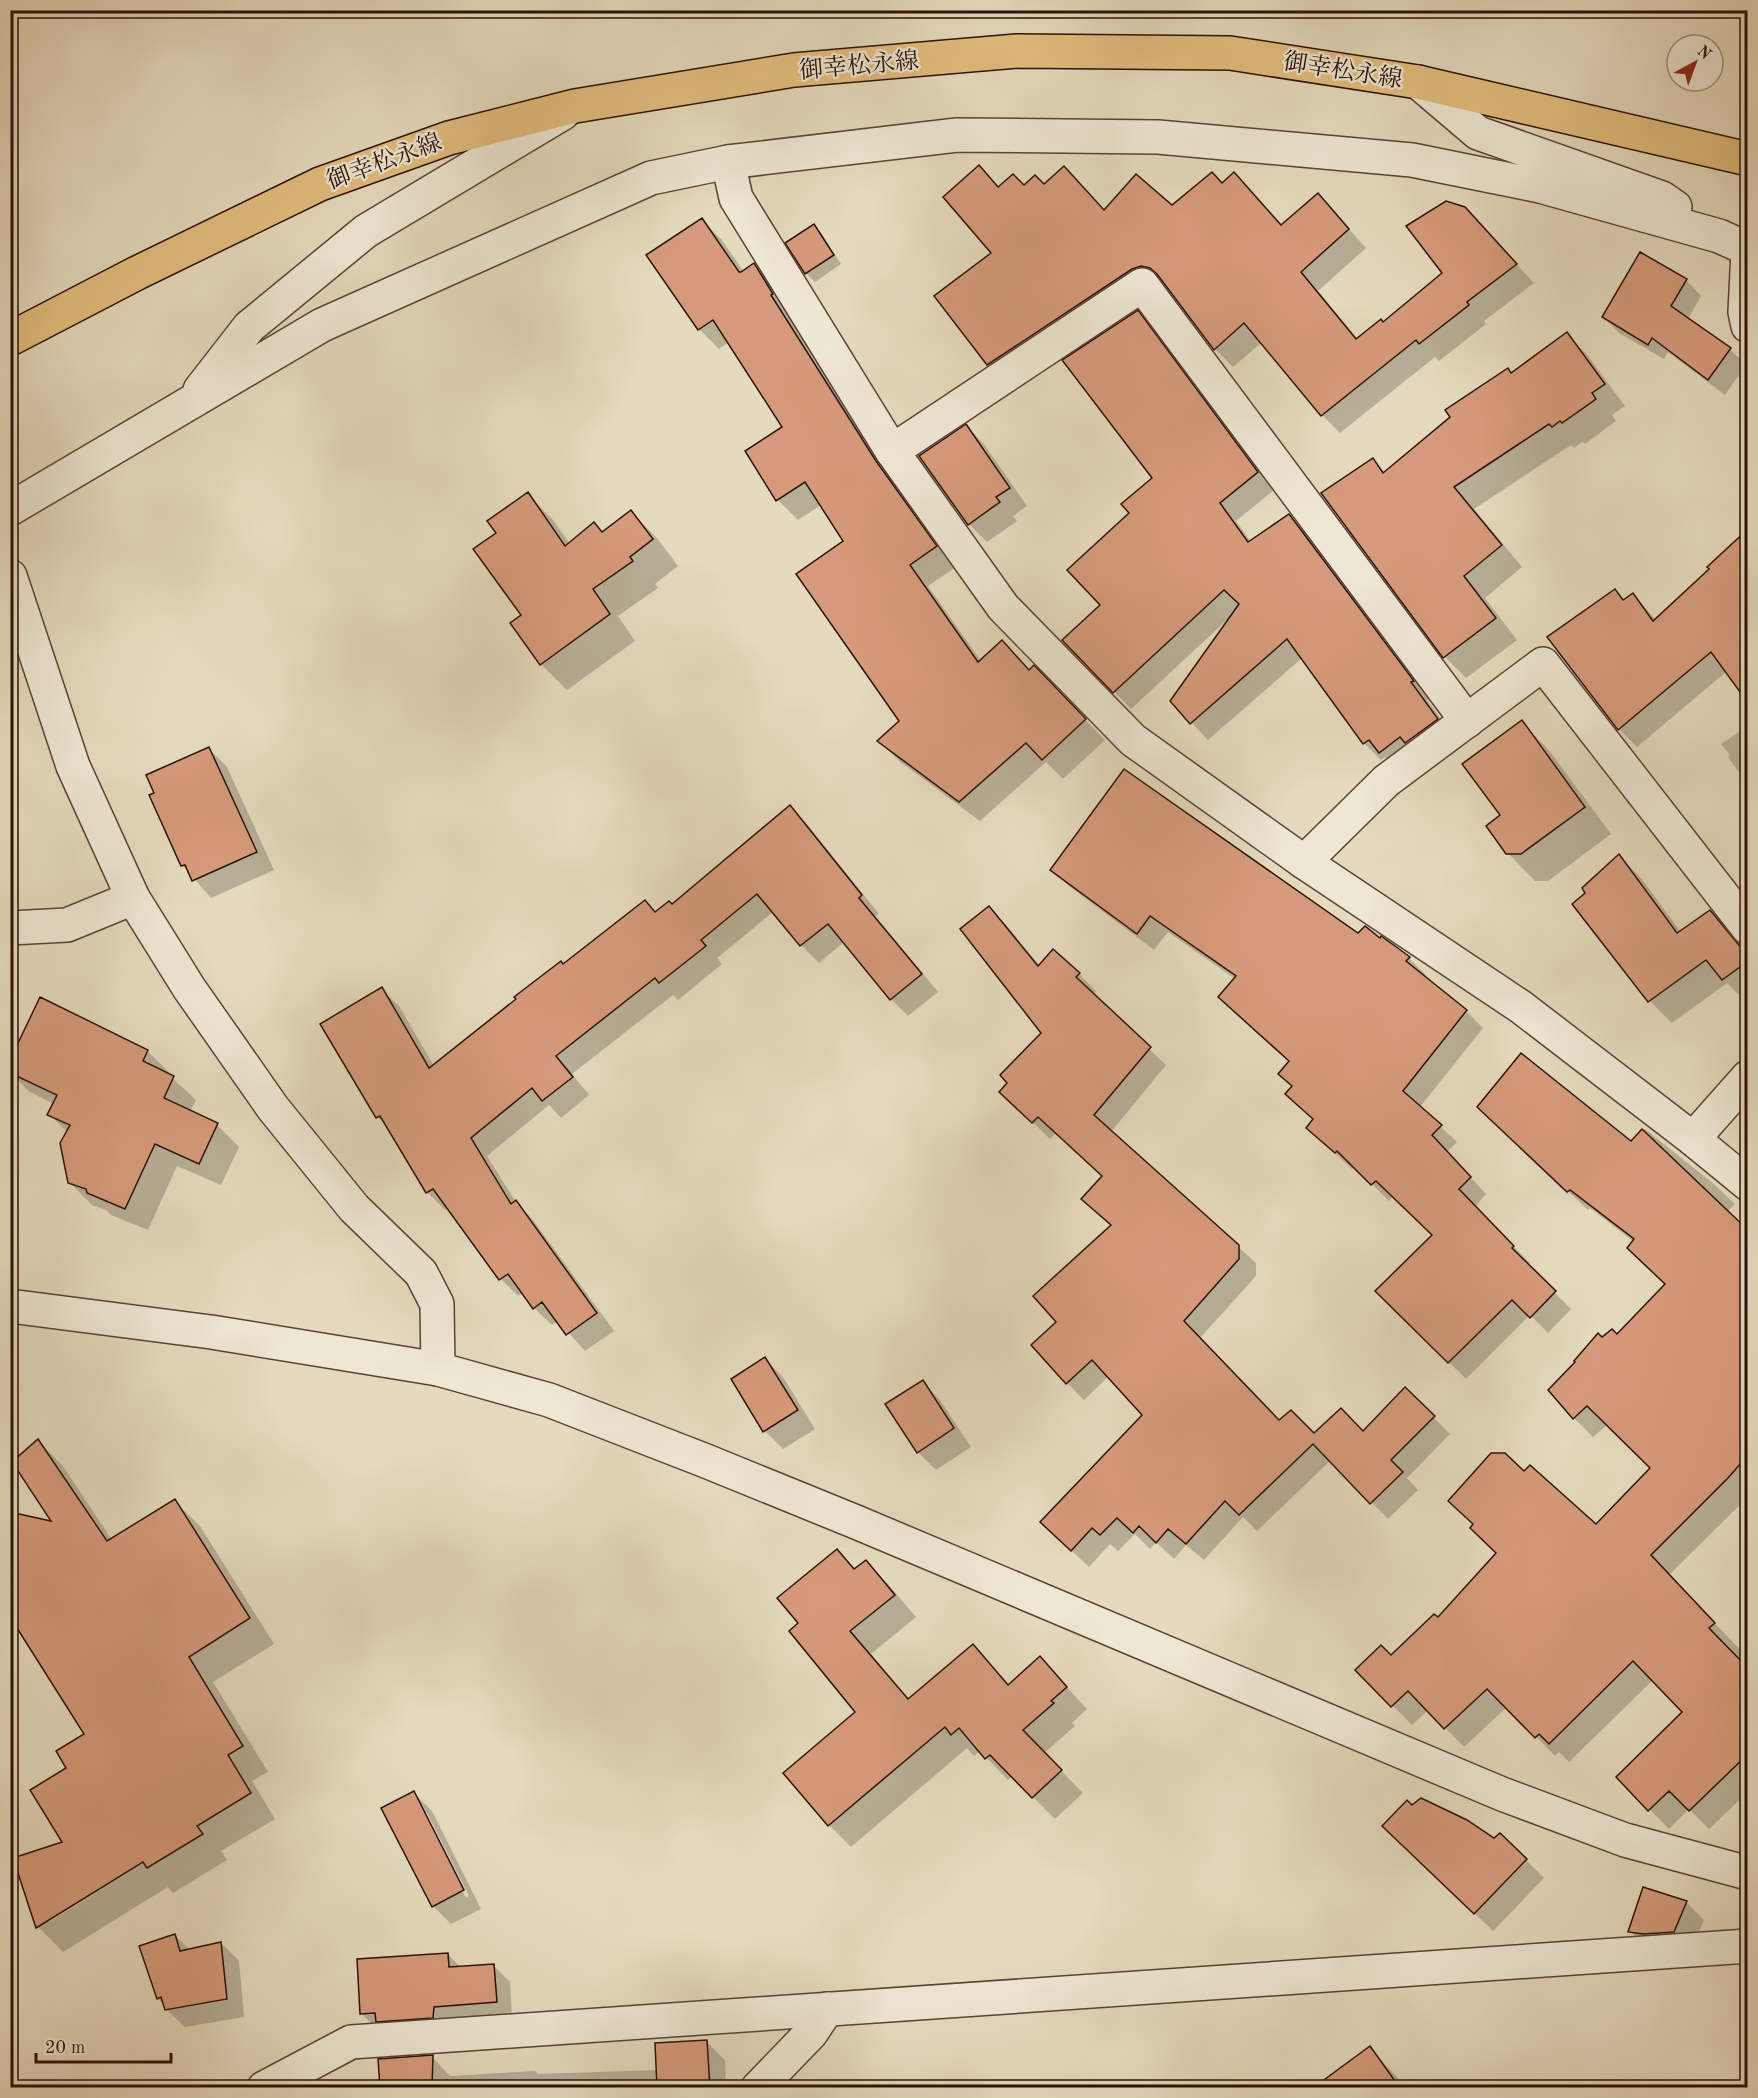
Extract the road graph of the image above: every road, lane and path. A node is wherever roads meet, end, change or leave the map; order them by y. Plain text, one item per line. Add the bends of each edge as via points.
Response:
1 (1418, 82) junction
2 (575, 106) junction
3 (1748, 159) edge
4 (728, 162) junction
5 (1738, 245) edge
6 (1748, 326) edge
7 (10, 339) edge
8 (188, 406) junction
9 (892, 451) junction
10 (10, 509) edge
11 (10, 576) edge
12 (1467, 721) junction
13 (1304, 862) junction
14 (133, 898) junction
15 (10, 928) edge
16 (1748, 928) edge
17 (1748, 1077) edge
18 (1693, 1139) junction
19 (1748, 1184) edge
20 (10, 1306) edge
21 (438, 1369) junction
22 (1748, 1873) edge
23 (1748, 1946) edge
24 (827, 2009) junction
25 (264, 2088) edge
26 (758, 2088) edge

1 - 2 main road, 御幸松永線 via 1230,52 1017,51 794,70
1 - 3 main road, 御幸松永線
1 - 5 street via 1478,133 1662,198
2 - 7 main road, 御幸松永線 via 449,138 320,184
2 - 8 street via 366,231 249,327
4 - 5 street via 957,135 1158,137 1412,160 1540,186
4 - 8 street via 651,178 525,233 322,326
4 - 9 street via 736,198
5 - 6 street
8 - 10 street
9 - 12 street via 1142,285
9 - 13 street via 1003,607 1133,740
11 - 14 street via 72,766
12 - 13 street via 1386,781
12 - 16 street via 1543,664
13 - 18 street via 1521,1007
14 - 15 street via 67,925
14 - 21 street via 189,988 273,1108 354,1208 421,1273 437,1304
17 - 18 street
18 - 19 street
20 - 21 street via 211,1332
21 - 22 street via 549,1400 706,1461 1502,1794 1625,1840
23 - 24 street
24 - 25 street via 351,2042
24 - 26 street via 811,2033

